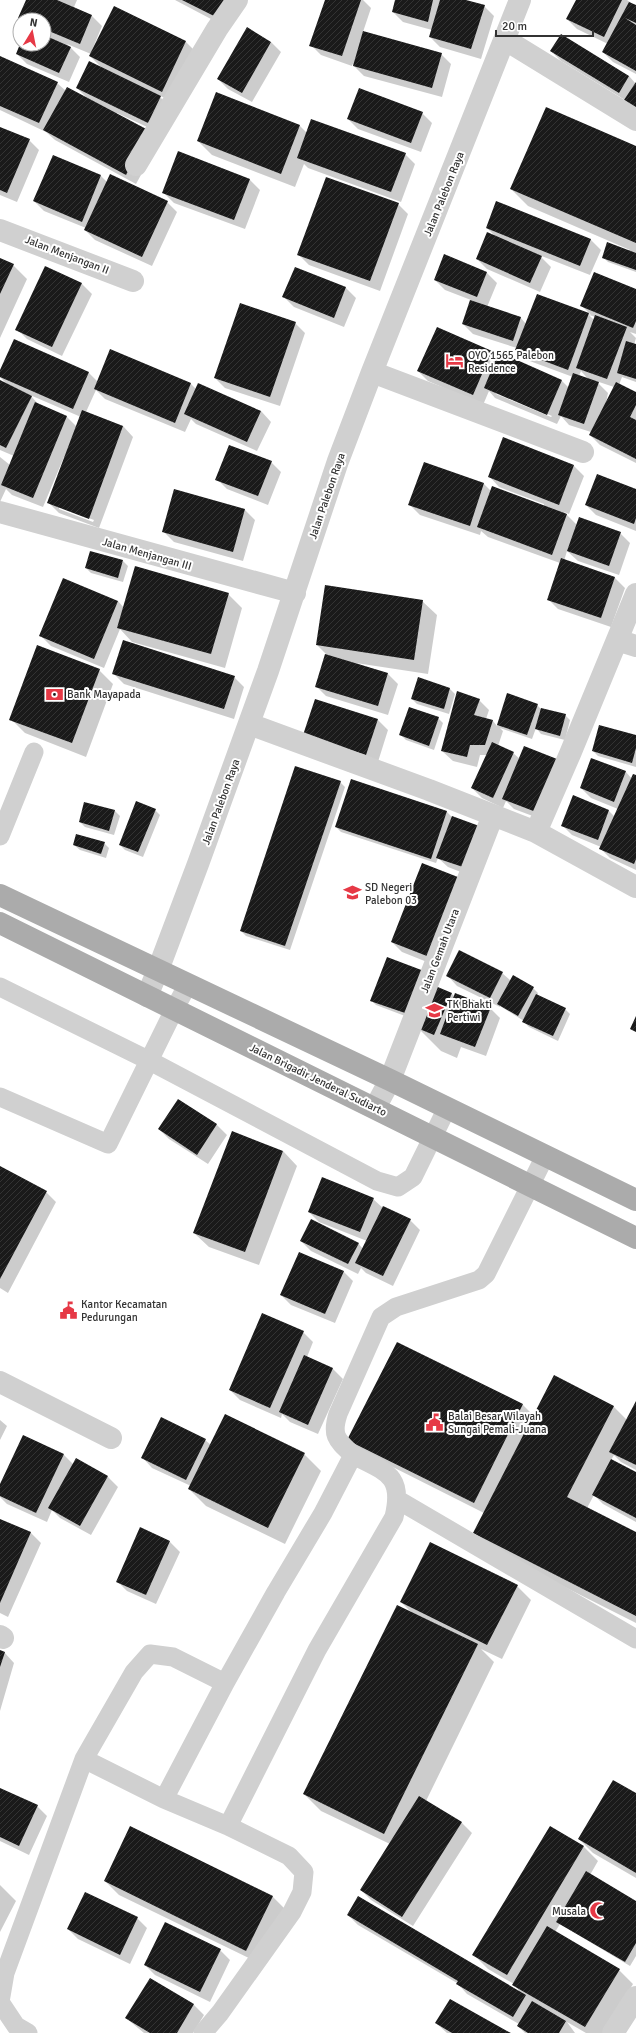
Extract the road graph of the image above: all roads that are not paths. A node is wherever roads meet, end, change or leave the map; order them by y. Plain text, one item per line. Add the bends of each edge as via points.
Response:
1 (237, 0) edge
2 (520, 0) edge
3 (506, 40) junction
4 (636, 120) edge
5 (136, 165) dead end
6 (0, 230) edge
7 (133, 281) dead end
8 (372, 372) junction
9 (583, 452) dead end
10 (0, 512) edge
11 (295, 593) junction
12 (636, 594) edge
13 (627, 643) edge
14 (249, 724) junction
15 (34, 752) dead end
16 (493, 815) junction
17 (536, 832) junction
18 (0, 836) edge
19 (636, 887) edge
20 (0, 895) edge
21 (0, 923) edge
22 (158, 970) junction
23 (188, 984) junction
24 (0, 987) edge
25 (147, 996) junction
26 (174, 1010) junction
27 (150, 1061) junction
28 (390, 1080) junction
29 (0, 1097) edge
30 (375, 1108) junction
31 (447, 1108) junction
32 (432, 1136) junction
33 (545, 1156) junction
34 (530, 1185) junction
35 (636, 1200) edge
36 (636, 1238) edge
37 (0, 1382) edge
38 (111, 1438) dead end
39 (353, 1455) junction
40 (398, 1500) junction
41 (636, 1639) edge
42 (225, 1683) junction
43 (84, 1759) junction
44 (164, 1799) junction
45 (228, 1826) junction
46 (636, 1997) edge
47 (28, 2033) edge
48 (203, 2033) edge
49 (613, 2033) edge

1 - 5 street
2 - 3 street, Jalan Palebon Raya
3 - 4 street
3 - 8 street, Jalan Palebon Raya
6 - 7 street, Jalan Menjangan II
8 - 9 street
8 - 11 street, Jalan Palebon Raya via 338,461
10 - 11 street, Jalan Menjangan III
11 - 14 street, Jalan Palebon Raya
12 - 13 street
13 - 17 street
14 - 16 street
14 - 22 street, Jalan Palebon Raya
15 - 18 lane
16 - 17 street
16 - 28 street, Jalan Gemah Utara
17 - 19 street
20 - 22 main road
21 - 25 main road, Jalan Brigadir Jenderal Sudiarto
22 - 23 main road
22 - 25 street, Jalan Palebon Raya
23 - 26 lane
23 - 28 main road
24 - 27 lane
25 - 26 main road, Jalan Brigadir Jenderal Sudiarto
26 - 27 lane
26 - 30 main road, Jalan Brigadir Jenderal Sudiarto
27 - 29 lane via 108,1144
27 - 32 lane via 377,1181 398,1187 413,1177
28 - 30 street, Jalan Gemah Utara
28 - 31 main road
30 - 32 main road, Jalan Brigadir Jenderal Sudiarto
31 - 32 lane
31 - 33 main road
32 - 34 main road, Jalan Brigadir Jenderal Sudiarto
33 - 34 lane
33 - 35 main road
34 - 36 main road, Jalan Brigadir Jenderal Sudiarto
34 - 39 lane via 482,1278 396,1307 381,1317 333,1429 338,1442
37 - 38 street
39 - 40 lane via 385,1472 396,1484
39 - 42 lane via 324,1513
40 - 41 lane
40 - 45 lane via 394,1518 317,1650
42 - 43 lane via 173,1657 150,1654 134,1672
42 - 44 lane
43 - 44 lane
43 - 47 lane via 6,1973 0,2002 16,2026
44 - 45 lane
45 - 48 lane via 289,1856 304,1872 302,1892 278,1934
46 - 49 street

